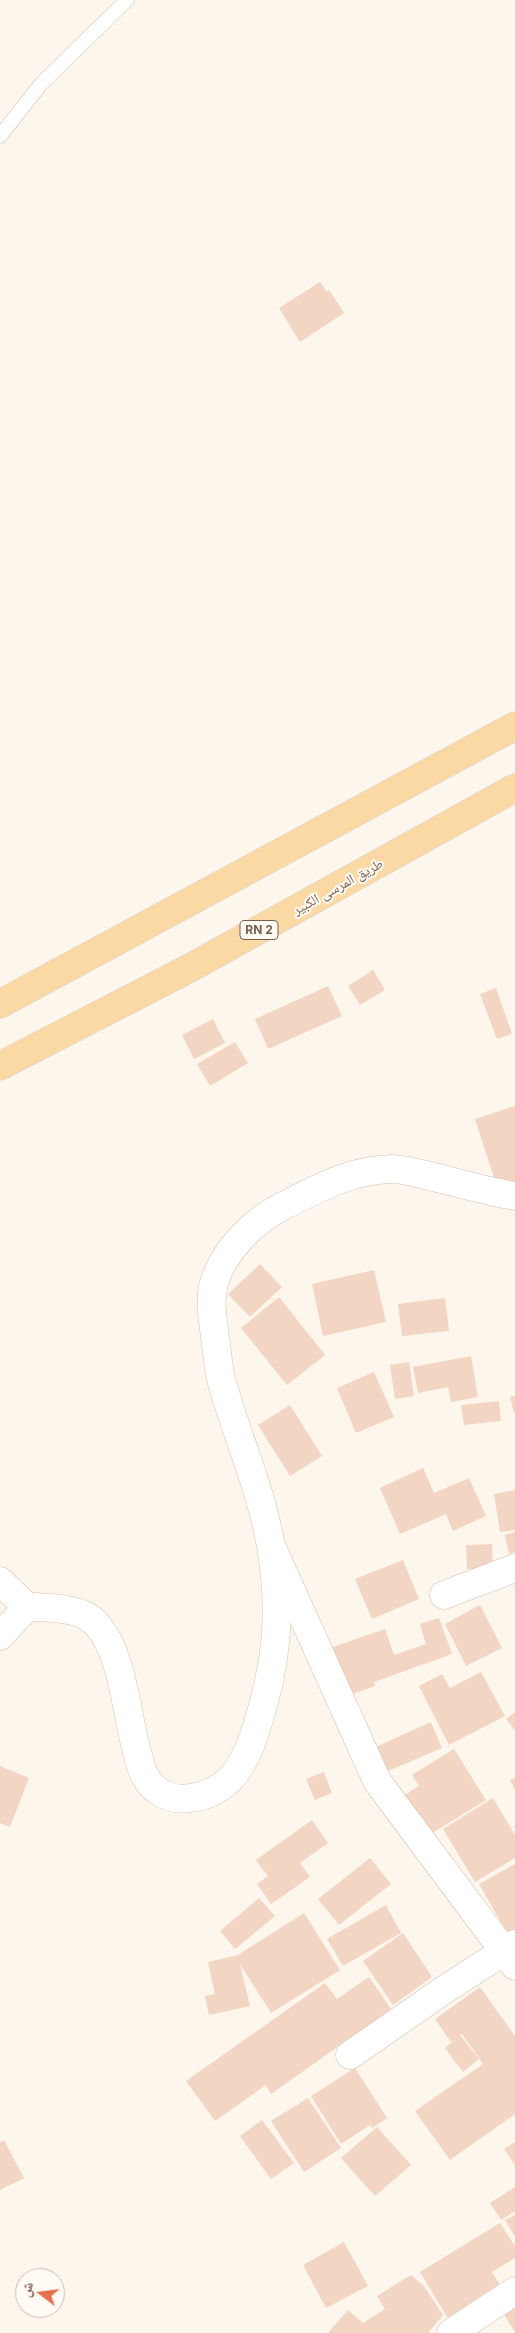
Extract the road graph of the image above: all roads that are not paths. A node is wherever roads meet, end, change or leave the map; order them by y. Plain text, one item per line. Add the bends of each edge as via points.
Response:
1 (126, 0) edge
2 (0, 136) edge
3 (515, 726) edge
4 (515, 788) edge
5 (0, 1004) edge
6 (0, 1066) edge
7 (515, 1196) edge
8 (271, 1544) junction
9 (515, 1568) edge
10 (0, 1581) edge
11 (444, 1595) dead end
12 (28, 1607) junction
13 (0, 1636) edge
14 (512, 1954) edge
15 (350, 2055) dead end
16 (515, 2291) edge
17 (451, 2333) edge

1 - 2 lane via 41,84
3 - 5 main road
4 - 6 main road, طريق المرسى الكبير / RN 2 via 188,969
7 - 8 main road via 396,1169 359,1171 275,1210 245,1234 225,1257 214,1285 212,1312 220,1376
8 - 12 main road via 278,1614 267,1696 254,1738 237,1774 216,1791 191,1798 171,1798 156,1790 144,1775 118,1665 107,1636 90,1618 48,1607
8 - 14 main road via 377,1781
9 - 11 main road
10 - 12 main road
12 - 13 main road
14 - 15 main road
16 - 17 main road

